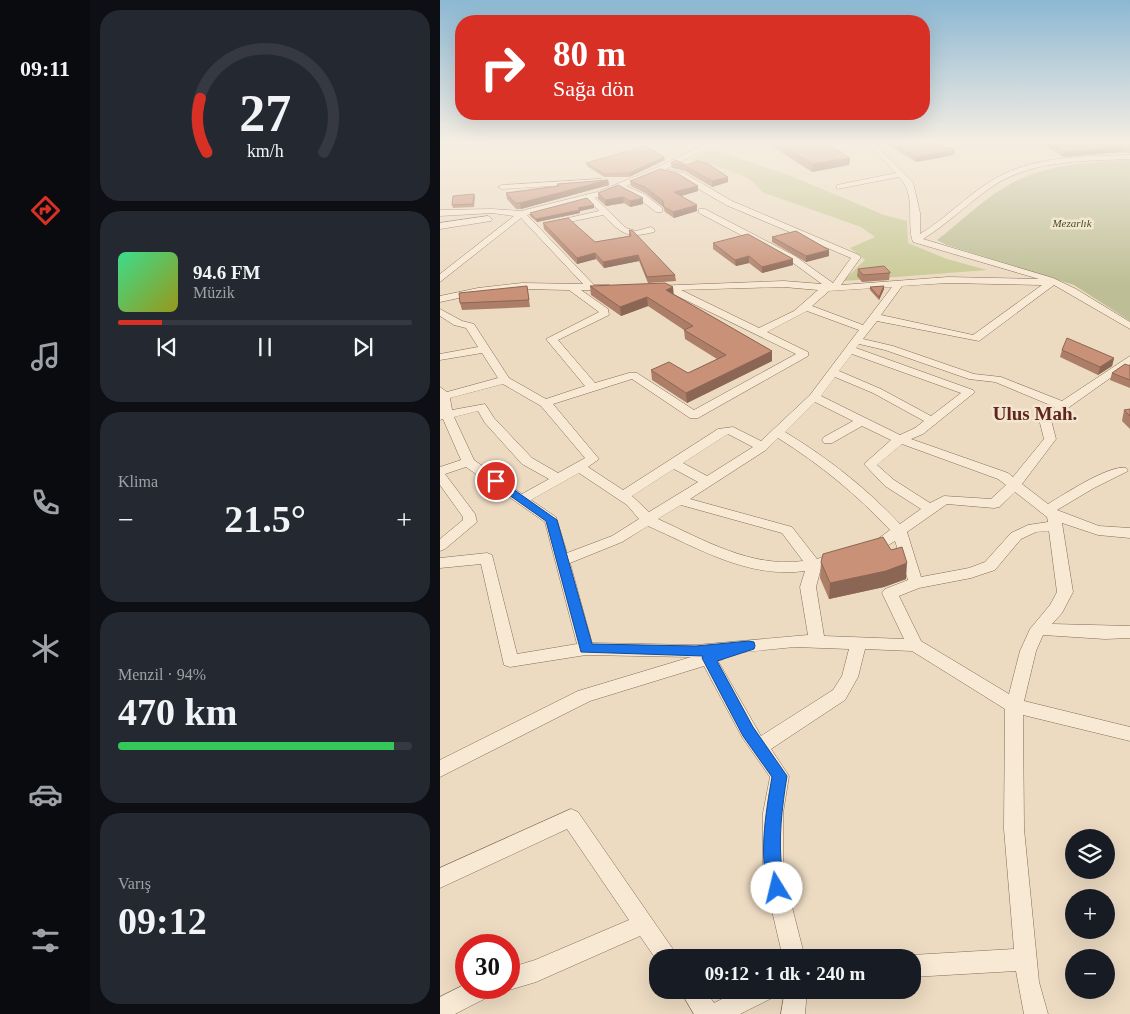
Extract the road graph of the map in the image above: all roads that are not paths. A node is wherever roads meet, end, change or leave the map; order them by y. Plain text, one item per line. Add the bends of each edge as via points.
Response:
1 (608, 190) edge
2 (629, 190) edge
3 (707, 190) edge
4 (911, 190) edge
5 (983, 190) edge
6 (590, 197) junction
7 (659, 210) dead end
8 (702, 211) dead end
9 (606, 212) junction
10 (440, 213) edge
11 (521, 214) junction
12 (440, 226) edge
13 (533, 227) junction
14 (652, 230) dead end
15 (916, 240) junction
16 (440, 279) edge
17 (1052, 282) junction
18 (899, 284) junction
19 (572, 288) junction
20 (623, 288) edge
21 (641, 288) edge
22 (668, 288) junction
23 (831, 288) junction
24 (593, 289) junction
25 (440, 299) edge
26 (806, 308) junction
27 (442, 315) edge
28 (874, 317) junction
29 (1130, 326) edge
30 (865, 329) junction
31 (759, 332) junction
32 (853, 345) junction
33 (486, 349) junction
34 (440, 357) edge
35 (1130, 359) edge
36 (834, 373) junction
37 (505, 380) junction
38 (592, 388) junction
39 (441, 395) edge
40 (814, 397) junction
41 (545, 403) junction
42 (1063, 406) junction
43 (444, 415) edge
44 (862, 421) junction
45 (932, 421) junction
46 (777, 432) junction
47 (900, 439) junction
48 (828, 440) dead end
49 (762, 446) junction
50 (468, 462) junction
51 (673, 463) junction
52 (579, 467) junction
53 (1121, 471) dead end
54 (440, 472) edge
55 (440, 476) edge
56 (559, 479) junction
57 (708, 482) junction
58 (1014, 485) junction
59 (624, 495) junction
60 (523, 499) junction
61 (680, 500) junction
62 (930, 509) junction
63 (1052, 517) junction
64 (648, 520) junction
65 (899, 531) junction
66 (1130, 533) edge
67 (440, 546) edge
68 (562, 561) junction
69 (440, 563) edge
70 (814, 565) junction
71 (916, 583) junction
72 (1038, 629) junction
73 (1130, 632) edge
74 (816, 642) junction
75 (859, 643) junction
76 (915, 645) junction
77 (749, 646) junction
78 (586, 649) junction
79 (708, 658) junction
80 (1014, 706) junction
81 (1130, 734) edge
82 (759, 747) junction
83 (440, 769) edge
84 (440, 878) edge
85 (644, 924) junction
86 (662, 949) edge
87 (792, 949) edge
88 (1026, 958) junction
89 (921, 965) edge
90 (520, 976) edge
91 (464, 999) edge
92 (697, 999) edge
93 (746, 999) edge
94 (795, 999) edge
95 (445, 1010) edge
96 (708, 1014) edge
97 (715, 1014) edge
98 (793, 1014) edge
99 (1036, 1014) edge

1 - 6 street
2 - 7 street
3 - 23 street via 729,203 856,257
4 - 15 street via 916,213
5 - 15 street via 950,218
6 - 9 street
6 - 11 street
8 - 23 street via 792,258
9 - 13 street
9 - 14 street via 630,233
10 - 11 street via 492,211
11 - 12 street
11 - 13 street
11 - 16 street
13 - 24 street
15 - 17 street
17 - 18 street via 948,280
17 - 28 street via 974,340
17 - 29 street
18 - 23 street
18 - 28 street
19 - 24 street
19 - 25 street via 522,286
19 - 38 street via 600,308 604,315 552,339
20 - 24 street
21 - 22 street
22 - 23 street via 784,284
22 - 31 street
23 - 26 street
26 - 30 street
26 - 31 street
27 - 33 street via 470,326
28 - 30 street
30 - 32 street
31 - 38 street via 804,354 694,415 633,375
32 - 36 street
32 - 42 street via 889,348 974,378 997,379
32 - 45 street via 969,392
33 - 34 street
33 - 37 street
35 - 42 street
36 - 40 street
36 - 45 street via 877,391
37 - 39 street
37 - 41 street
38 - 41 street
39 - 43 street
40 - 44 street
40 - 46 street
41 - 52 street via 593,459
42 - 58 street via 1045,419 1050,439
43 - 50 street
43 - 56 street via 480,408 527,461
44 - 47 street
44 - 48 street
45 - 47 street via 919,432
46 - 49 street
46 - 65 street via 822,460
47 - 58 street via 1003,476
47 - 62 street via 870,464 887,480
49 - 51 street via 729,430
49 - 57 street
50 - 54 street
50 - 60 street
51 - 57 street
51 - 59 street
52 - 56 street
52 - 59 street
53 - 63 street via 1089,485
55 - 67 street via 470,517 466,527
56 - 60 street
57 - 61 street
58 - 62 street via 994,504 944,500
58 - 63 street
59 - 64 street
60 - 68 street via 551,520
61 - 64 street
61 - 70 street via 787,530
62 - 65 street
63 - 66 street via 1098,530
63 - 71 street via 1016,536 990,566 971,573
63 - 72 street via 1065,592 1056,609
64 - 68 street via 617,538
64 - 70 street via 740,562 792,568
65 - 70 street via 880,544
65 - 71 street
68 - 78 street
69 - 78 street via 487,558 510,661
70 - 74 street via 808,586
71 - 76 street via 890,593
72 - 73 street
72 - 80 street via 1028,651
74 - 75 street
74 - 77 street
75 - 76 street
75 - 82 street via 850,677 839,695
76 - 80 street
77 - 78 street via 696,651
77 - 79 street
79 - 82 street
79 - 83 street via 584,696
80 - 81 street
80 - 88 street via 1014,829
82 - 87 street via 780,776 773,813 773,872
84 - 85 street via 571,818
85 - 86 street
85 - 90 street
88 - 89 street
88 - 99 street
91 - 95 street
92 - 96 street
93 - 97 street
94 - 98 street

